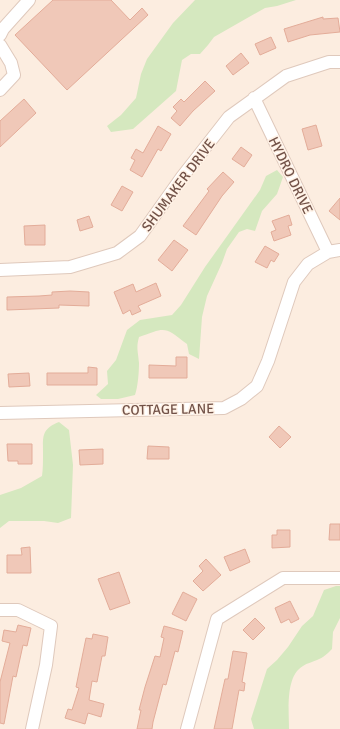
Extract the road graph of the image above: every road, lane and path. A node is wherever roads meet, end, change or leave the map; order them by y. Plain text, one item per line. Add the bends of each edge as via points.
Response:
1 (29, 0) edge
2 (0, 35) edge
3 (0, 45) edge
4 (340, 62) edge
5 (0, 90) edge
6 (254, 98) junction
7 (340, 250) edge
8 (328, 252) junction
9 (0, 270) edge
10 (0, 413) edge
11 (340, 578) edge
12 (0, 610) edge
13 (32, 729) edge
14 (187, 729) edge

1 - 2 street via 2,29
3 - 5 street via 11,62 14,75
4 - 6 street, SHUMAKER DRIVE via 329,62 286,76
6 - 8 street, HYDRO DRIVE
6 - 9 street, SHUMAKER DRIVE via 229,117 140,236 117,253 70,266
7 - 8 street, COTTAGE LANE
8 - 10 street, COTTAGE LANE via 308,264 294,282 257,386 224,408
11 - 14 street via 283,578 217,619
12 - 13 street via 18,610 51,626 46,665

